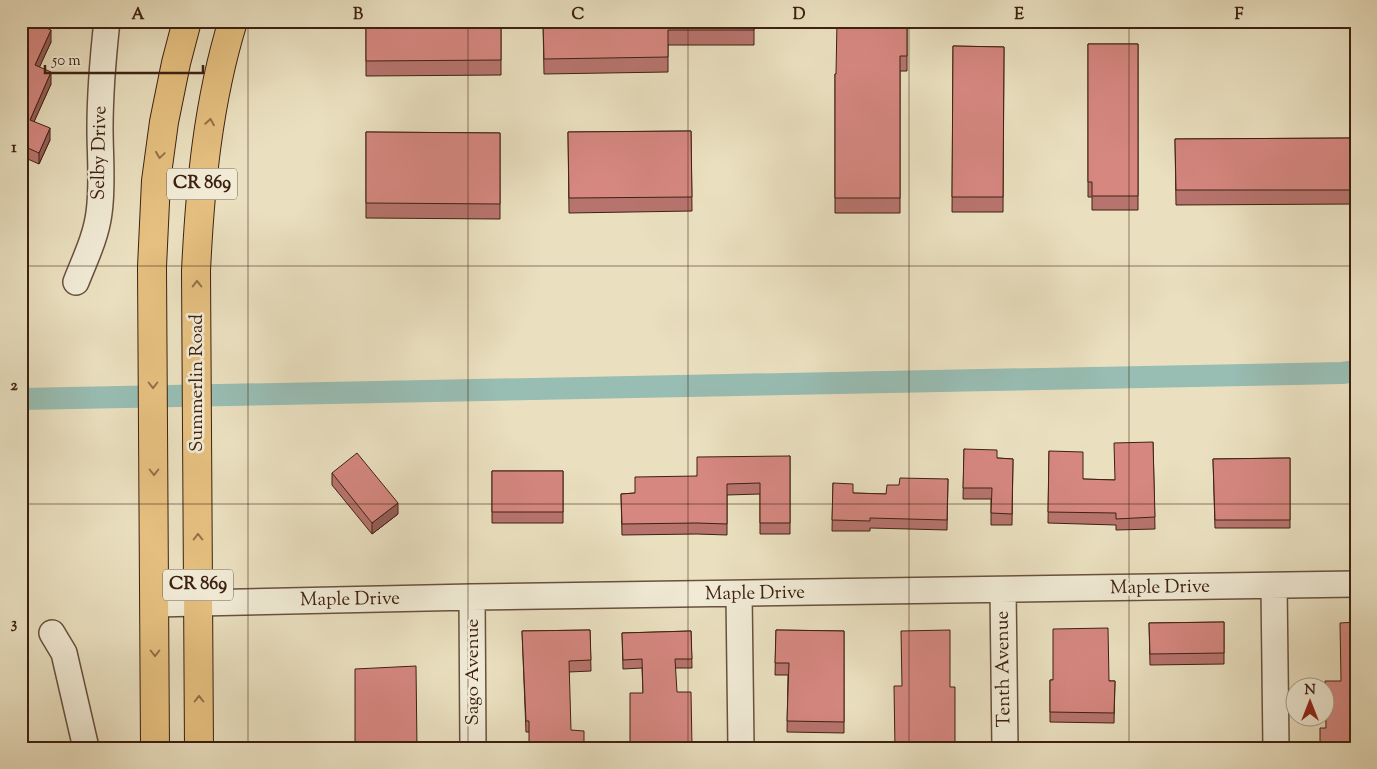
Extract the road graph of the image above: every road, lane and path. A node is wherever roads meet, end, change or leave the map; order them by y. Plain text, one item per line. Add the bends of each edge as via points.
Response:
1 (106, 21) edge
2 (187, 21) edge
3 (233, 21) edge
4 (76, 282) dead end
5 (1356, 584) edge
6 (1274, 586) junction
7 (1003, 590) junction
8 (739, 594) junction
9 (472, 597) junction
10 (198, 603) junction
11 (154, 604) junction
12 (52, 633) dead end
13 (86, 748) edge
14 (155, 748) edge
15 (199, 748) edge
16 (474, 748) edge
17 (741, 748) edge
18 (1005, 748) edge
19 (1276, 748) edge

1 - 4 street, Selby Drive via 99,213 92,244
2 -> 11 main road, CR 869 via 164,122 156,181 152,267
10 -> 3 main road, Summerlin Road / CR 869 via 199,212 215,94
5 - 6 street, Maple Drive
6 - 7 street, Maple Drive
6 - 19 street
7 - 8 street, Maple Drive
7 - 18 street, Tenth Avenue
8 - 9 street, Maple Drive
8 - 17 street
9 - 10 street, Maple Drive
9 - 16 street, Sago Avenue
10 - 11 street, Maple Drive
15 -> 10 main road, Summerlin Road / CR 869
11 -> 14 main road, CR 869
12 - 13 street via 64,653

